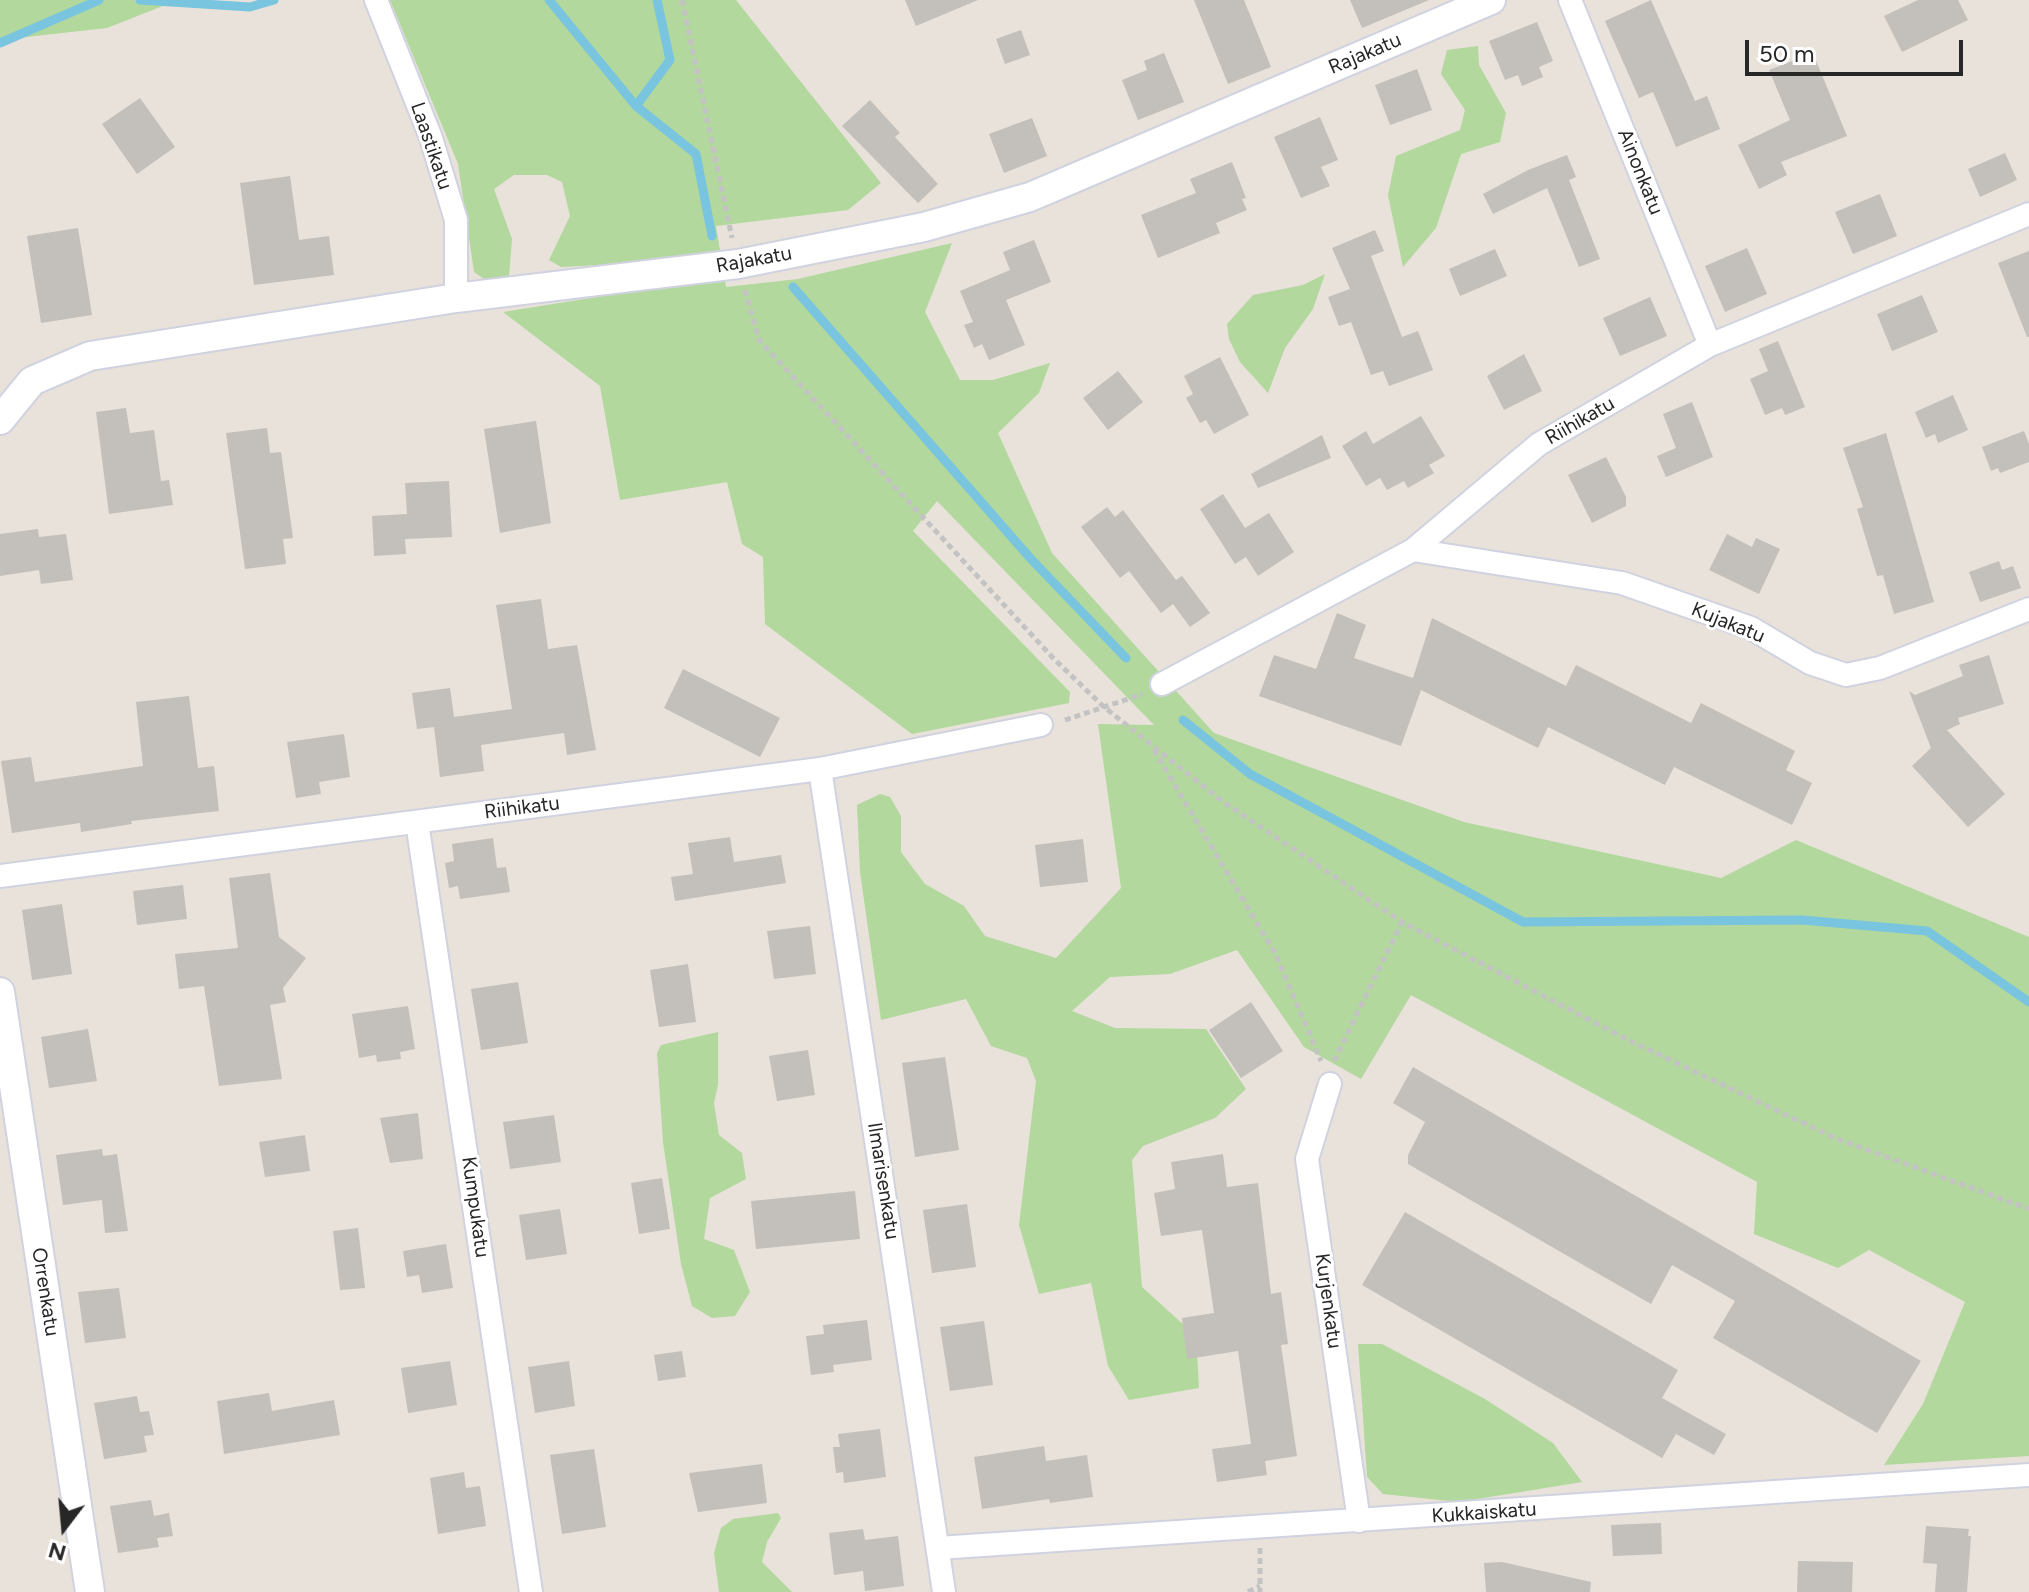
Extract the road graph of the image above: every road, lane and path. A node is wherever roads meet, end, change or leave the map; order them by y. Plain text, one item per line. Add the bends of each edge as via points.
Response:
1 (376, 0) edge
2 (682, 0) edge
3 (1491, 0) edge
4 (1570, 0) edge
5 (2029, 214) edge
6 (738, 264) junction
7 (456, 298) junction
8 (1710, 345) junction
9 (0, 420) edge
10 (1413, 550) junction
11 (2029, 609) edge
12 (1162, 684) joint
13 (1104, 707) junction
14 (1041, 725) joint
15 (1152, 746) junction
16 (820, 769) junction
17 (417, 822) junction
18 (0, 876) edge
19 (1402, 922) junction
20 (0, 992) edge
21 (1330, 1084) junction
22 (2029, 1209) edge
23 (2029, 1475) edge
24 (1359, 1521) junction
25 (1259, 1527) junction
26 (938, 1548) junction
27 (1260, 1589) edge
28 (90, 1592) edge
29 (531, 1592) edge
30 (944, 1592) edge
31 (1248, 1592) edge

1 - 7 street, Laastikatu via 431,138 456,220
2 - 6 path
3 - 6 street, Rajakatu via 1030,197 924,227
4 - 8 street, Ainonkatu
5 - 8 street, Riihikatu
6 - 7 street, Rajakatu
6 - 13 path via 759,340
7 - 9 street, Rajakatu via 90,356 32,381
8 - 10 street, Riihikatu via 1539,444
10 - 11 street, Kujakatu via 1622,583 1751,628 1810,663 1846,675 1880,668
10 - 12 street, Riihikatu
12 - 13 path
13 - 14 path
13 - 15 path
14 - 16 street, Riihikatu
15 - 19 path via 1222,801
15 - 21 path via 1276,955
16 - 17 street, Riihikatu
16 - 26 street, Ilmarisenkatu
17 - 18 street, Riihikatu
17 - 29 street, Kumpukatu
19 - 21 path via 1335,1052
19 - 22 path via 1628,1040 1835,1138
20 - 28 street, Orrenkatu
21 - 24 street, Kurjenkatu via 1307,1159
23 - 24 street, Kukkaiskatu
24 - 25 street, Kukkaiskatu
25 - 26 street, Kukkaiskatu
25 - 27 path
26 - 30 street, Ilmarisenkatu
27 - 31 path

